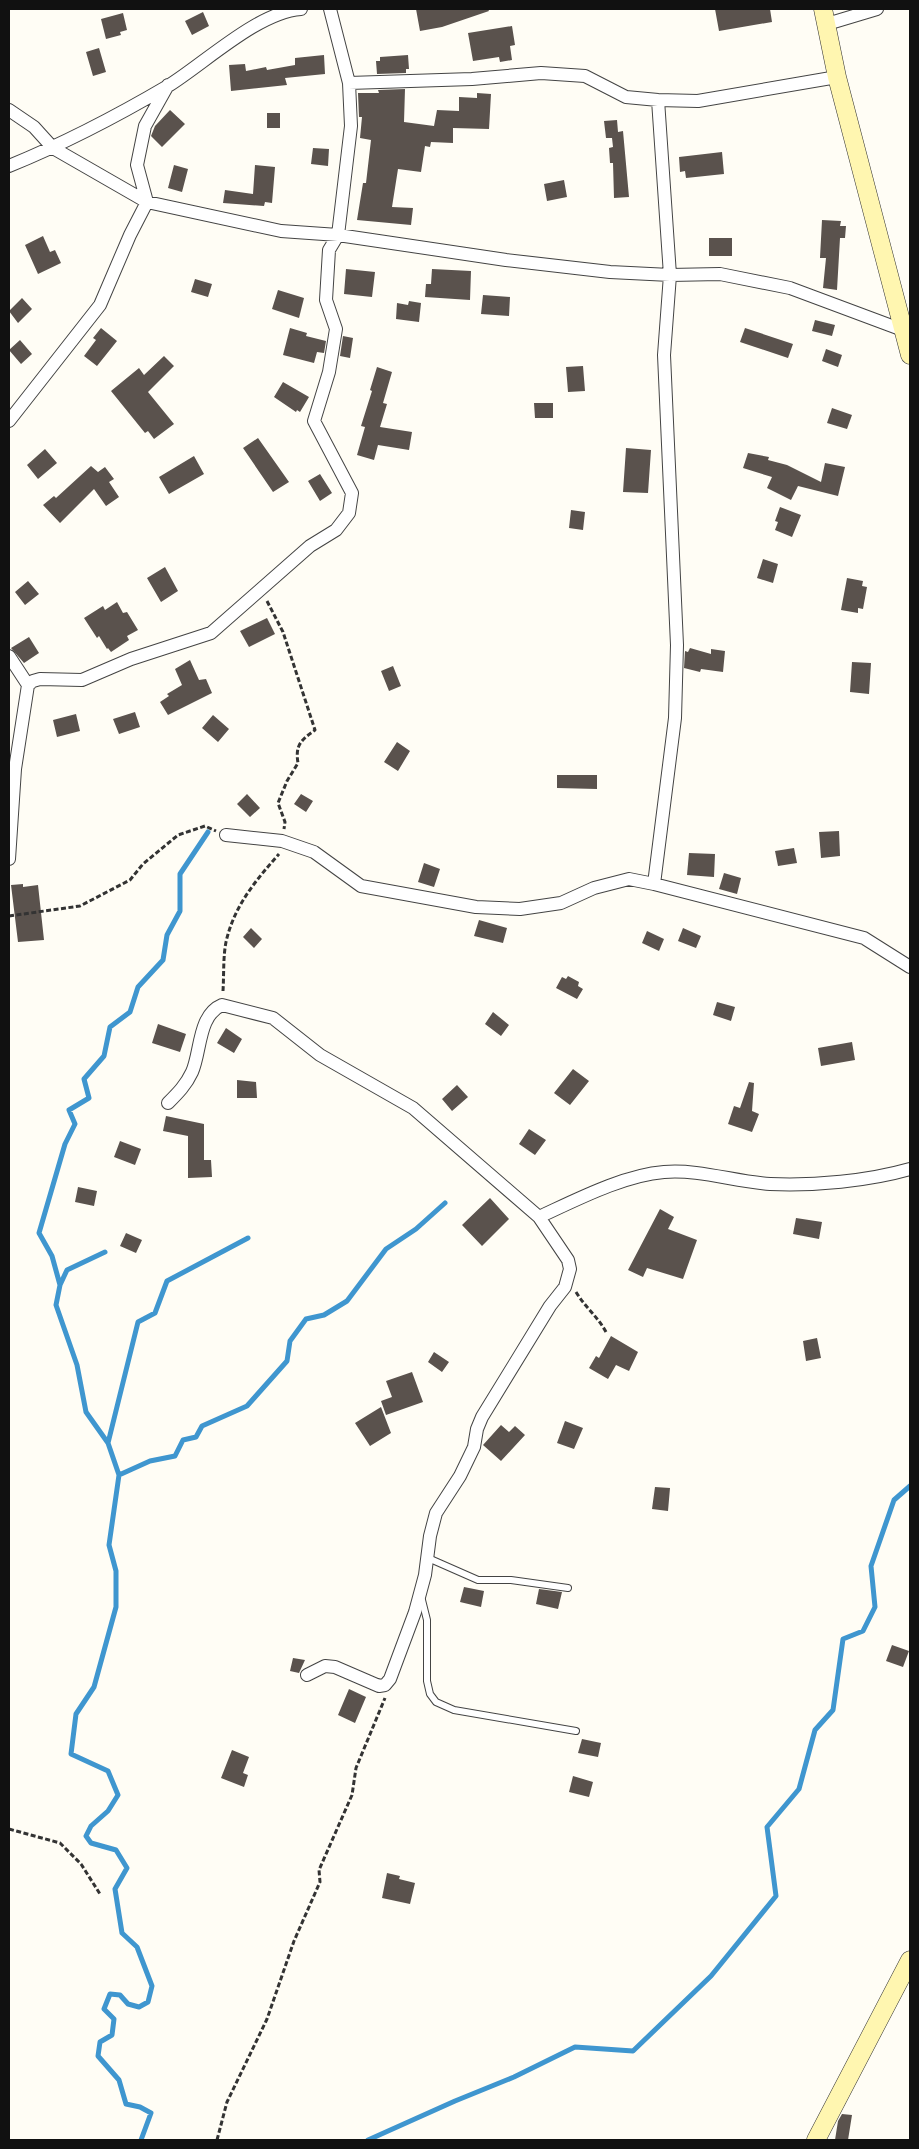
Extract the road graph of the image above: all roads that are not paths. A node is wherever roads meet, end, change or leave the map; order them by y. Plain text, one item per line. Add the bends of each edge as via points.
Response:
1 (301, 9) edge
2 (330, 9) edge
3 (877, 9) edge
4 (825, 16) edge
5 (837, 77) junction
6 (349, 83) junction
7 (168, 85) junction
8 (658, 100) junction
9 (9, 110) edge
10 (53, 148) junction
11 (9, 166) edge
12 (147, 202) junction
13 (338, 234) junction
14 (670, 275) junction
15 (907, 332) edge
16 (910, 355) edge
17 (9, 421) edge
18 (9, 656) edge
19 (28, 686) junction
20 (226, 835) road end
21 (9, 860) edge
22 (654, 884) junction
23 (910, 966) edge
24 (168, 1103) dead end
25 (910, 1169) edge
26 (539, 1217) junction
27 (428, 1558) junction
28 (568, 1588) dead end
29 (420, 1594) junction
30 (307, 1675) dead end
31 (576, 1731) dead end
32 (910, 1960) edge
33 (816, 2140) edge

1 - 7 street via 290,10 249,30
2 - 6 street
3 - 4 street
4 - 5 street
5 - 8 street via 698,101
5 - 15 street
6 - 8 street via 541,73 584,76 626,97
6 - 13 street via 351,126
7 - 10 street
7 - 12 street via 145,126 137,166
8 - 14 street
9 - 10 street via 34,127
10 - 11 street
10 - 12 street
12 - 13 street via 281,231
12 - 17 street via 100,305
13 - 14 street via 506,260
13 - 19 street via 329,250 326,300 336,329 329,372 314,421 352,493 349,513 336,530 310,546 211,634 131,659 82,680 40,679
14 - 15 street via 720,274 790,288
14 - 22 street via 664,355 677,645 675,718
15 - 16 street
18 - 19 street
19 - 21 street via 15,769
20 - 22 street via 282,841 314,852 361,886 476,907 520,909 561,902 594,888 629,879
22 - 23 street via 864,938
24 - 26 street via 185,1086 193,1070 210,1014 222,1005 273,1018 320,1055 413,1108
25 - 26 street via 825,1183 770,1184 686,1171 662,1172 633,1178
26 - 27 street via 568,1260 569,1278 482,1417 474,1447 436,1513
27 - 28 lane via 478,1580 511,1580
27 - 29 street
29 - 30 street via 385,1686 325,1666
29 - 31 lane via 427,1620 427,1681 436,1702 454,1710
32 - 33 street

